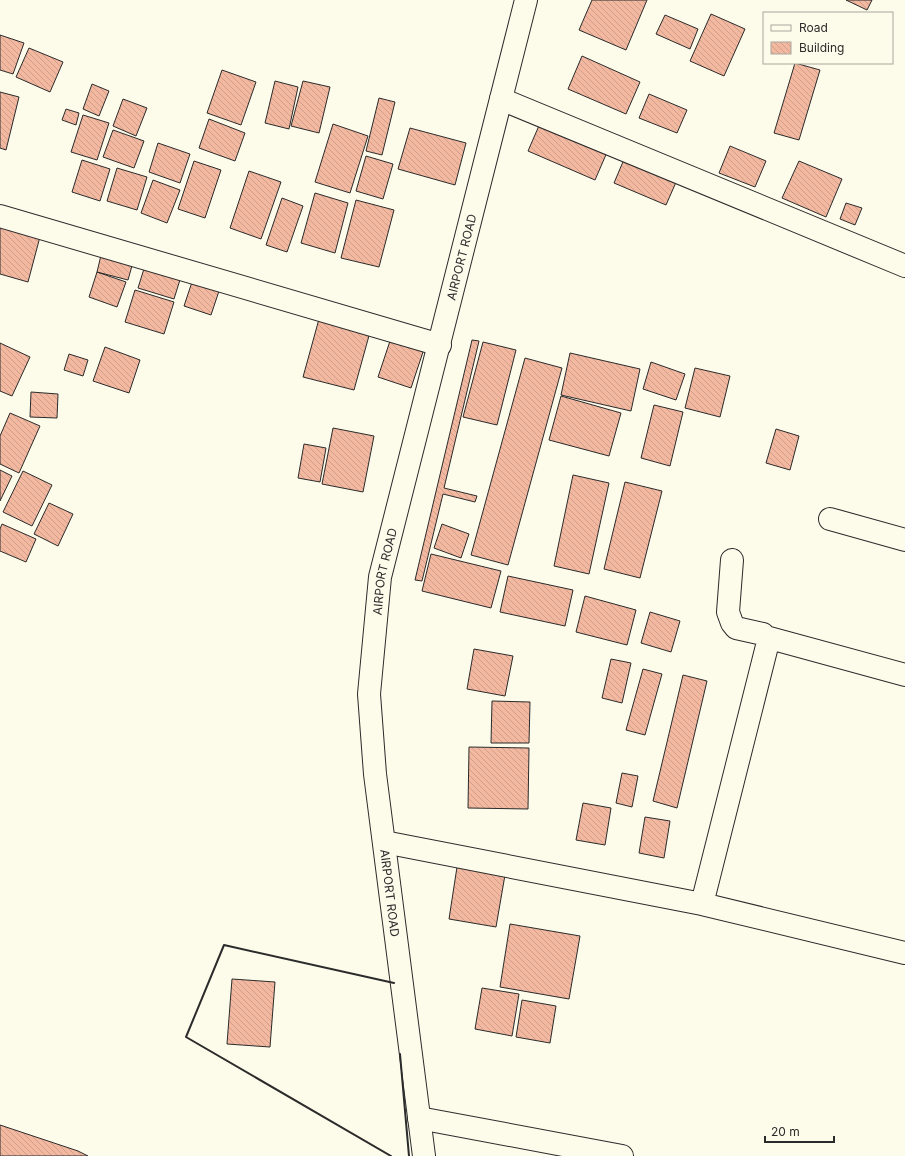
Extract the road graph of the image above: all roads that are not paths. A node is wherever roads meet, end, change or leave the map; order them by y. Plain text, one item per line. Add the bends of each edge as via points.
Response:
1 (526, 0) edge
2 (501, 99) junction
3 (0, 216) edge
4 (905, 266) edge
5 (440, 345) junction
6 (830, 519) dead end
7 (905, 540) edge
8 (732, 560) dead end
9 (766, 637) junction
10 (905, 675) edge
11 (384, 842) junction
12 (702, 904) junction
13 (905, 953) edge
14 (419, 1118) junction
15 (424, 1156) edge
16 (622, 1156) edge

1 - 2 street, AIRPORT ROAD
2 - 4 street
2 - 5 street, AIRPORT ROAD
3 - 5 street
5 - 11 street, AIRPORT ROAD via 380,577 369,694 375,774
6 - 7 street
8 - 9 street via 728,612 732,623 736,628 763,634
9 - 10 street
9 - 12 street via 767,650
11 - 12 street
11 - 14 street, AIRPORT ROAD
12 - 13 street
14 - 15 street, AIRPORT ROAD
14 - 16 street

